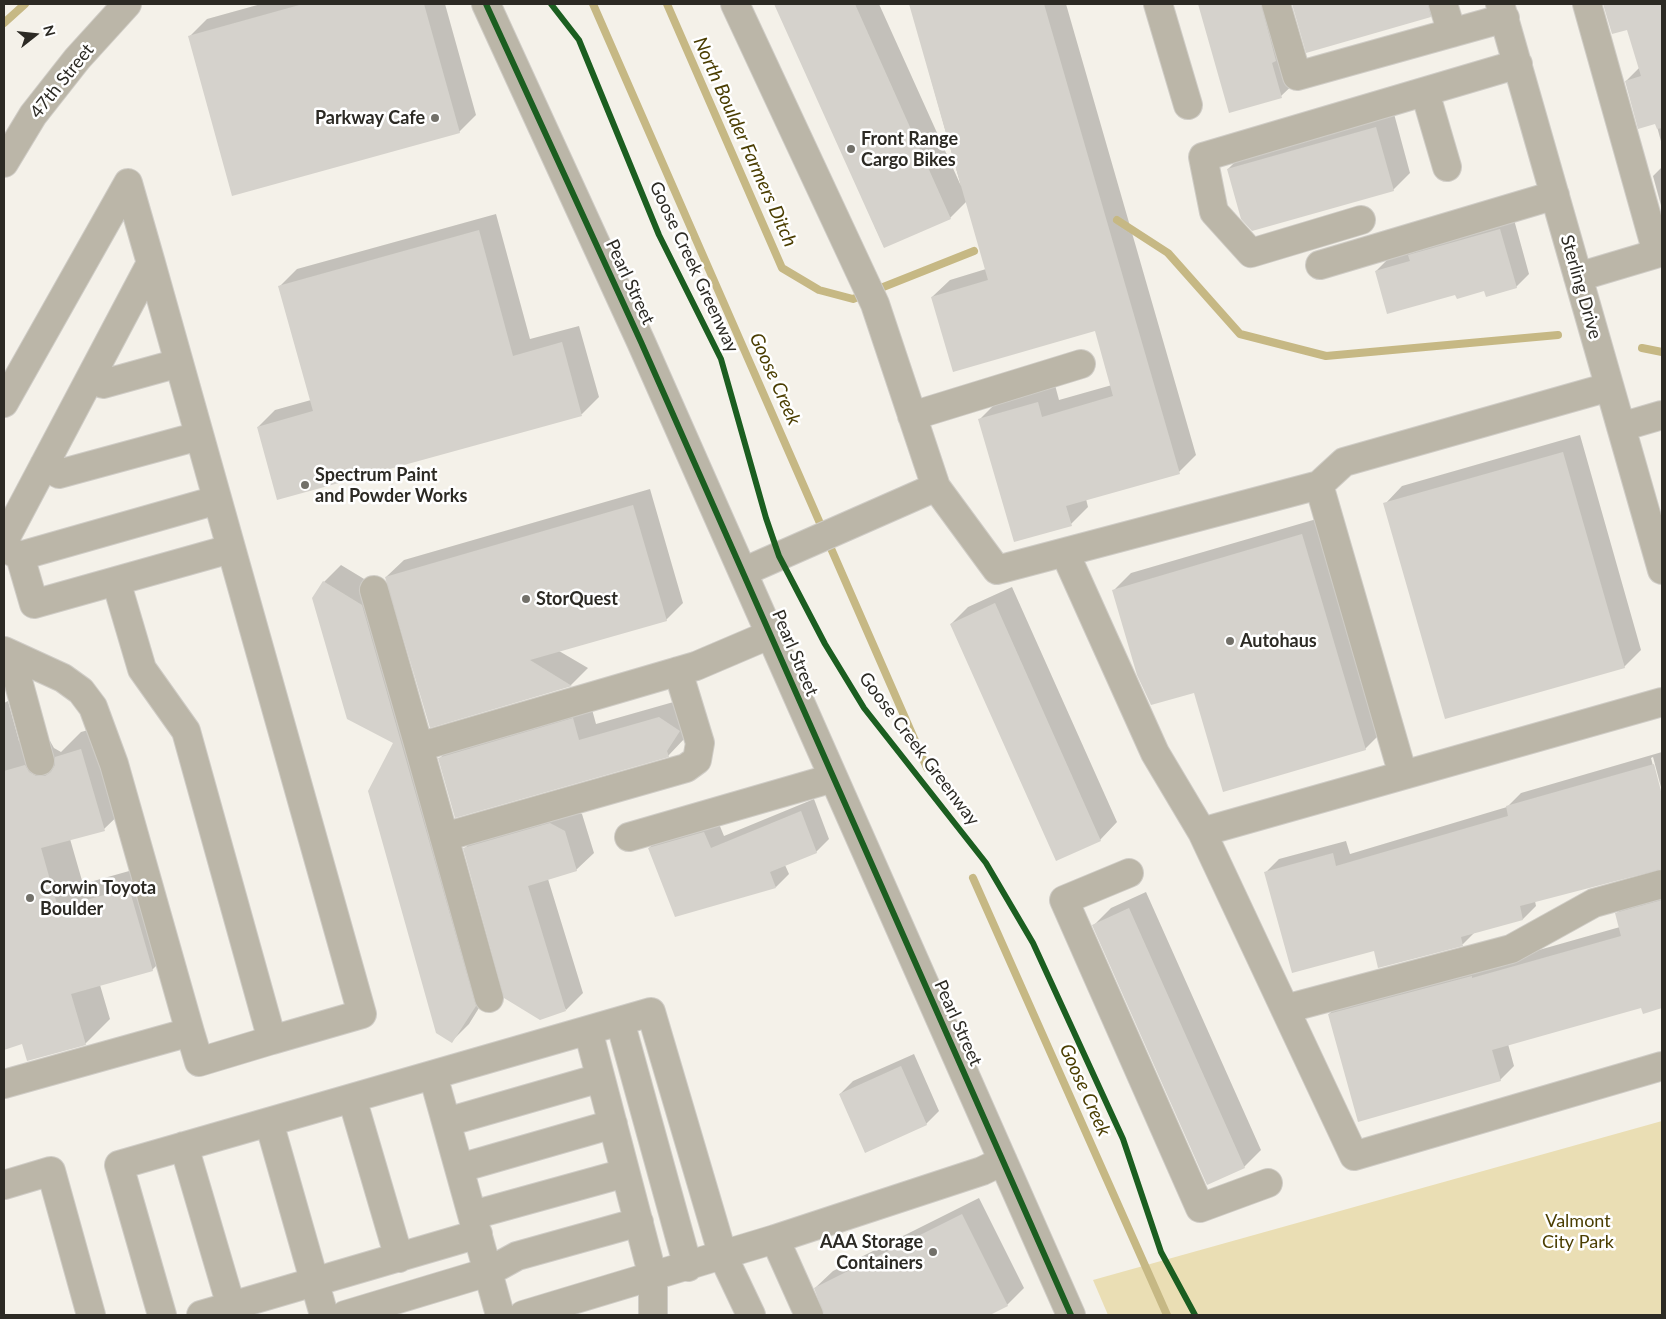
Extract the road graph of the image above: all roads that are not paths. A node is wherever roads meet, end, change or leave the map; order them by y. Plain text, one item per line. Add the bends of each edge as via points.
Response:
1 (127, 4) edge
2 (486, 4) edge
3 (735, 4) edge
4 (1158, 4) edge
5 (1276, 4) edge
6 (1444, 4) edge
7 (1587, 4) edge
8 (1502, 11) edge
9 (1452, 33) junction
10 (1518, 64) junction
11 (1425, 92) junction
12 (1188, 105) dead end
13 (4, 163) edge
14 (1446, 167) dead end
15 (1555, 195) junction
16 (1361, 220) dead end
17 (1660, 253) edge
18 (151, 263) junction
19 (1320, 265) dead end
20 (1578, 277) junction
21 (178, 363) junction
22 (1081, 364) dead end
23 (92, 376) junction
24 (1610, 387) junction
25 (4, 403) edge
26 (912, 416) junction
27 (1662, 416) edge
28 (1621, 426) junction
29 (199, 436) junction
30 (44, 465) junction
31 (1319, 485) junction
32 (936, 487) junction
33 (216, 500) junction
34 (9, 548) edge
35 (230, 549) junction
36 (1065, 553) junction
37 (1662, 570) edge
38 (744, 572) junction
39 (116, 581) junction
40 (374, 590) dead end
41 (771, 634) junction
42 (7, 653) edge
43 (678, 672) junction
44 (1662, 702) edge
45 (419, 747) junction
46 (40, 761) dead end
47 (1403, 775) junction
48 (833, 778) junction
49 (1202, 832) junction
50 (444, 837) junction
51 (629, 837) dead end
52 (1129, 873) dead end
53 (1662, 884) edge
54 (489, 998) dead end
55 (1285, 1009) junction
56 (620, 1021) junction
57 (588, 1030) junction
58 (190, 1032) junction
59 (272, 1040) junction
60 (1662, 1066) edge
61 (433, 1075) junction
62 (600, 1078) junction
63 (4, 1084) edge
64 (352, 1098) junction
65 (270, 1122) junction
66 (447, 1122) junction
67 (613, 1124) junction
68 (184, 1146) junction
69 (1004, 1161) junction
70 (460, 1168) junction
71 (626, 1173) junction
72 (1268, 1183) dead end
73 (4, 1184) edge
74 (639, 1222) junction
75 (475, 1225) junction
76 (775, 1239) junction
77 (723, 1256) junction
78 (399, 1258) junction
79 (688, 1266) junction
80 (488, 1272) junction
81 (653, 1277) junction
82 (315, 1282) junction
83 (231, 1306) junction
84 (91, 1315) edge
85 (162, 1315) edge
86 (201, 1315) edge
87 (324, 1315) edge
88 (345, 1315) edge
89 (500, 1315) edge
90 (523, 1315) edge
91 (653, 1315) edge
92 (751, 1315) edge
93 (809, 1315) edge
94 (1071, 1315) edge

1 - 13 street, 47th Street via 76,59 38,108
2 - 38 street, Pearl Street
3 - 26 street via 870,294
4 - 12 street
5 - 9 street via 1297,76
6 - 9 street
7 - 17 street
8 - 9 street
8 - 10 street, Sterling Drive
10 - 11 street
10 - 15 street, Sterling Drive
11 - 14 street
11 - 16 street via 1203,157 1214,212 1251,253
15 - 19 street
15 - 20 street, Sterling Drive
17 - 20 street
18 - 21 street
18 - 23 street
18 - 25 street via 128,183
20 - 24 street, Sterling Drive
21 - 23 street via 103,384
21 - 29 street
22 - 26 street
23 - 30 street
24 - 28 street, Sterling Drive
24 - 31 street via 1344,462
26 - 32 street
27 - 28 street
28 - 37 street, Sterling Drive
29 - 30 street via 59,474
29 - 33 street
30 - 34 street
31 - 36 street
31 - 47 street
32 - 36 street via 997,570
32 - 38 street
33 - 34 street
33 - 35 street
34 - 39 street via 34,604
35 - 39 street
35 - 59 street via 362,1014
36 - 49 street via 1155,753
38 - 41 street, Pearl Street
39 - 59 street via 142,669 186,731
40 - 45 street
41 - 43 street
41 - 48 street, Pearl Street
42 - 46 street
42 - 58 street via 62,678 81,690 94,707 114,764
43 - 45 street
43 - 50 street via 700,743 697,760 686,768
44 - 47 street
45 - 50 street
47 - 49 street
48 - 51 street
48 - 69 street, Pearl Street
49 - 55 street
50 - 54 street
52 - 72 street via 1064,900 1200,1208
53 - 55 street via 1594,903 1511,949
55 - 60 street via 1354,1156
56 - 57 street
56 - 77 street via 651,1012
56 - 79 street
57 - 61 street
57 - 62 street
58 - 59 street via 199,1062
58 - 63 street
61 - 64 street
61 - 66 street
62 - 66 street
62 - 67 street
64 - 65 street
64 - 78 street
65 - 68 street
65 - 82 street
66 - 70 street
67 - 70 street
67 - 71 street
68 - 83 street
68 - 85 street via 120,1165
69 - 76 street
69 - 94 street, Pearl Street
70 - 75 street
71 - 74 street
71 - 75 street
73 - 84 street via 51,1171
74 - 80 street via 517,1256
74 - 81 street
75 - 78 street
75 - 80 street
76 - 77 street
76 - 93 street
77 - 79 street
77 - 92 street
78 - 82 street
79 - 81 street
80 - 88 street
80 - 89 street
81 - 90 street
81 - 91 street
82 - 83 street
82 - 87 street
83 - 86 street

